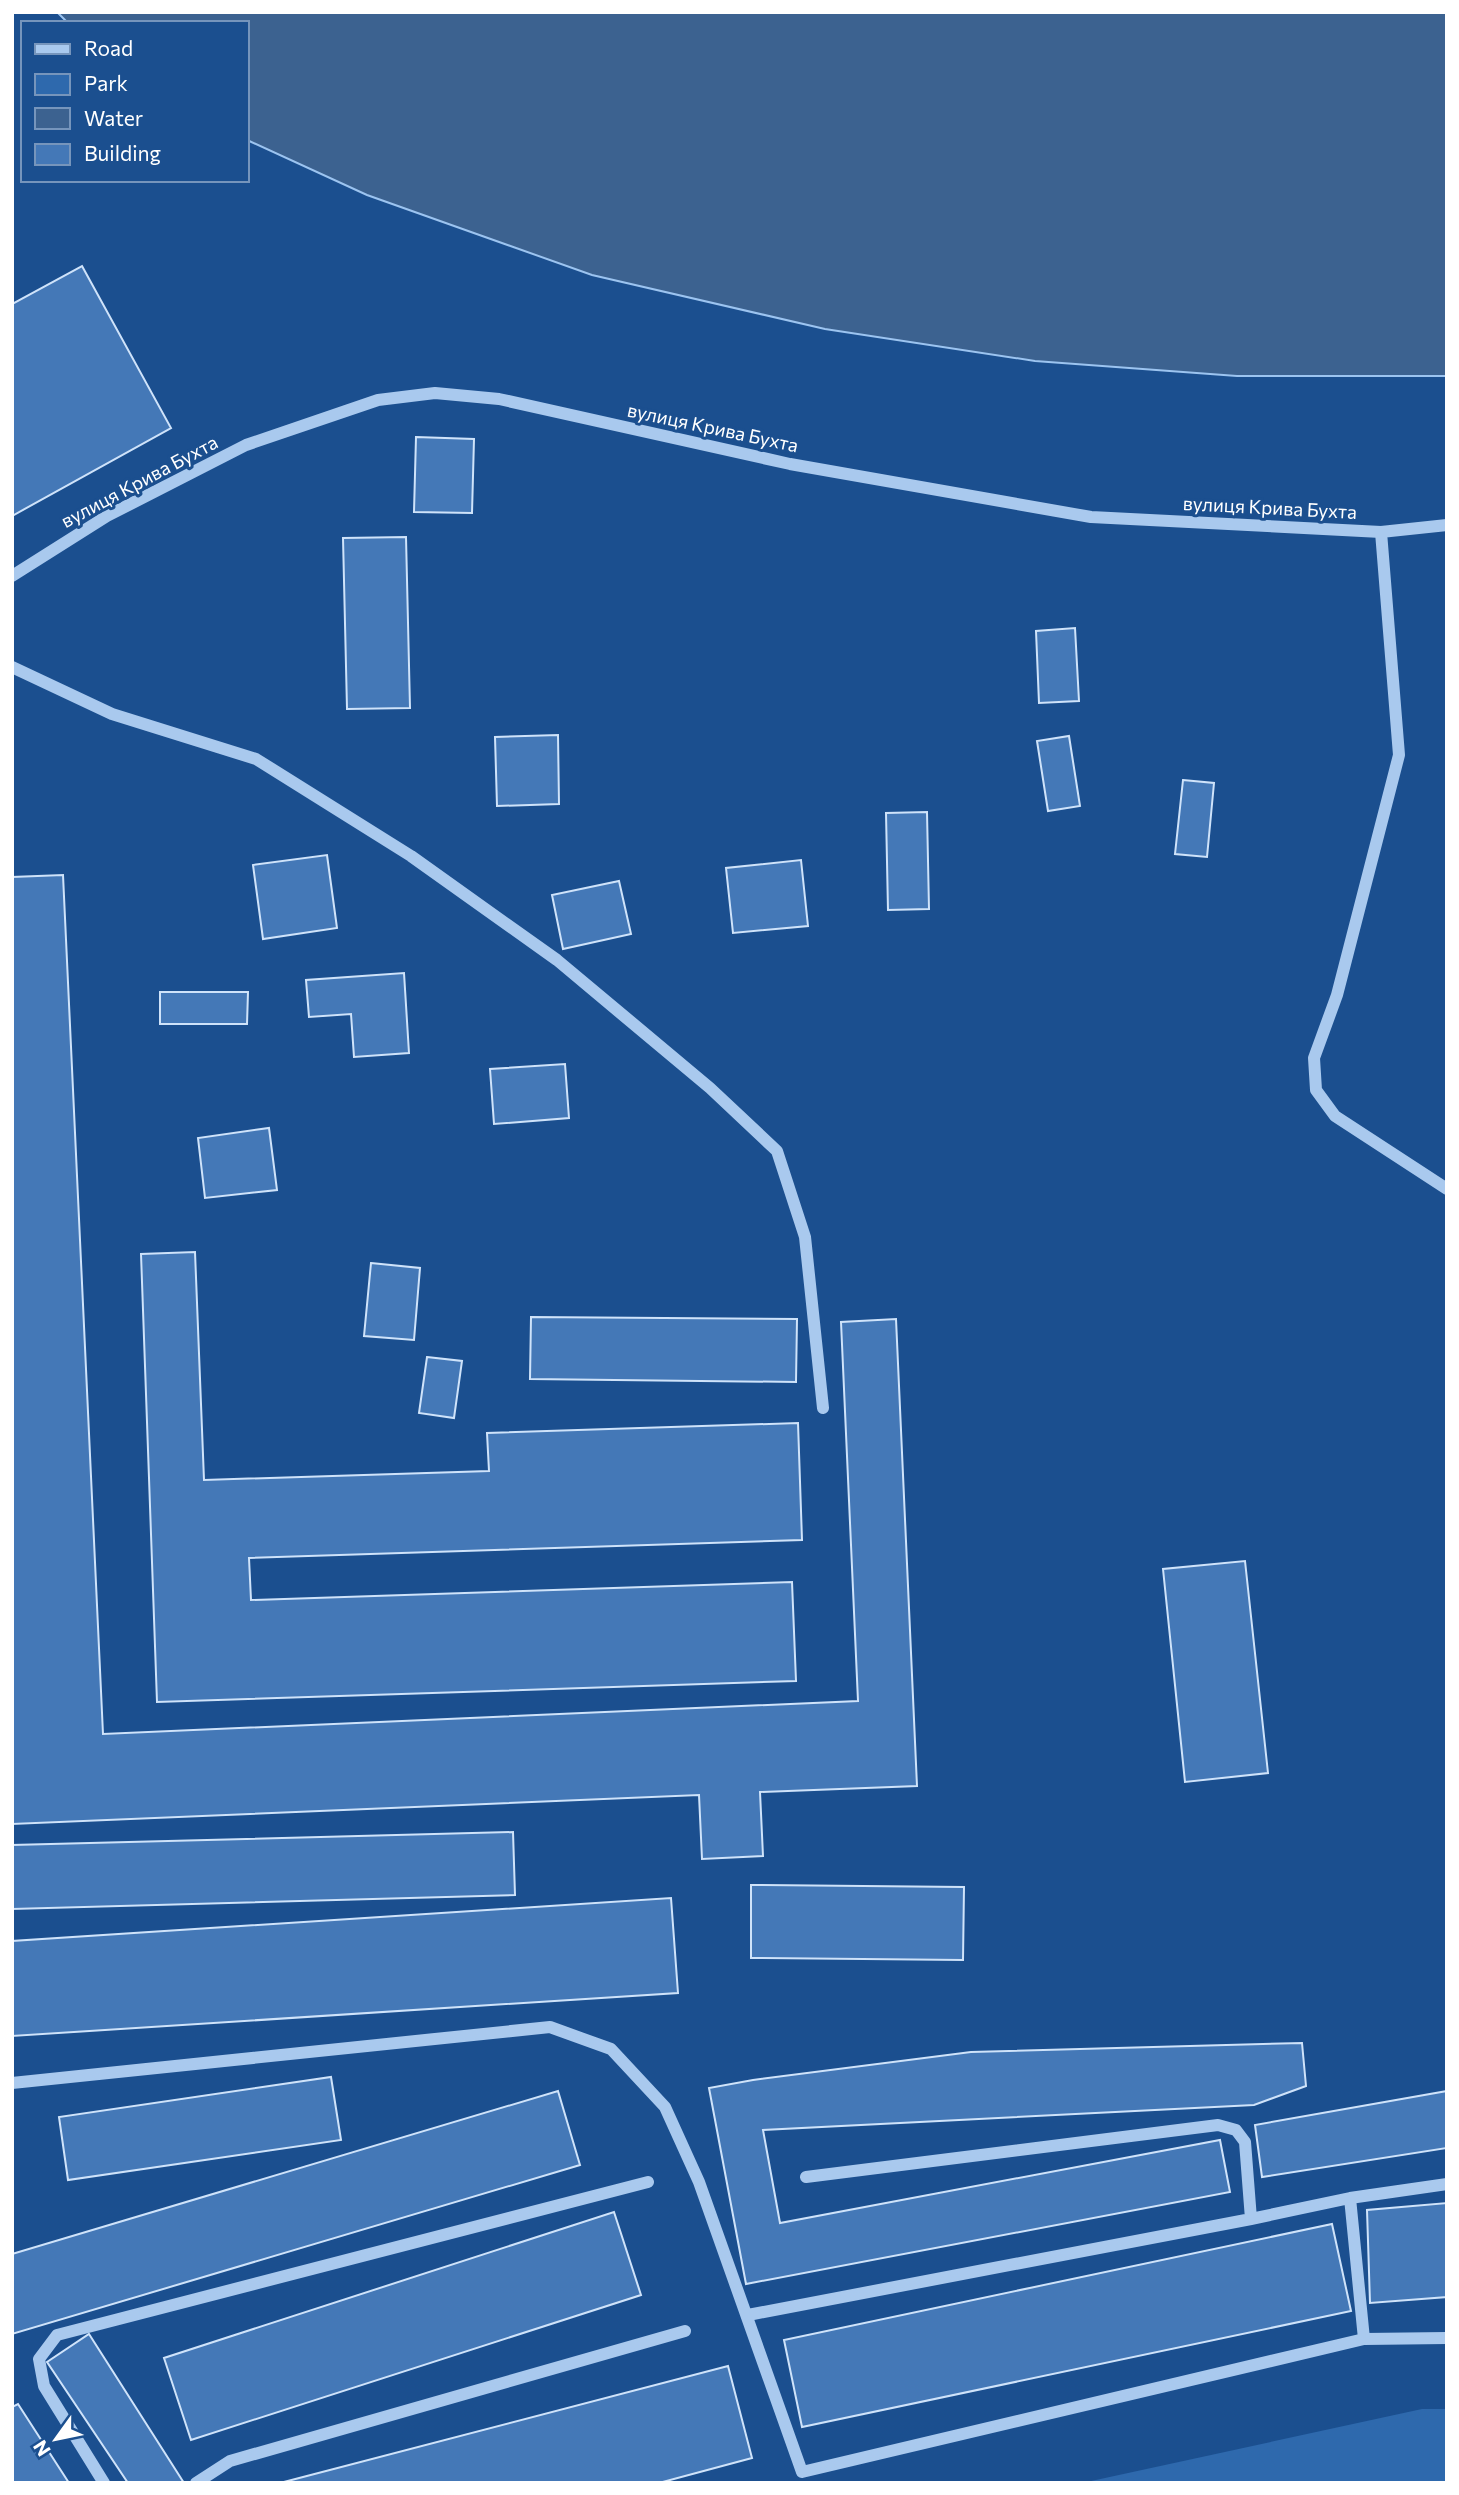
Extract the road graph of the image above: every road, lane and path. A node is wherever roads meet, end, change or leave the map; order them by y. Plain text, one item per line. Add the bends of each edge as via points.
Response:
1 (1447, 525) edge
2 (1381, 532) junction
3 (12, 576) edge
4 (12, 667) edge
5 (1447, 1189) edge
6 (823, 1408) dead end
7 (12, 2083) edge
8 (806, 2176) dead end
9 (648, 2182) dead end
10 (1447, 2184) edge
11 (1350, 2198) junction
12 (1251, 2219) junction
13 (748, 2315) junction
14 (685, 2331) dead end
15 (1447, 2338) edge
16 (1364, 2339) junction
17 (104, 2483) edge
18 (196, 2483) edge

1 - 2 street, вулиця Крива Бухта
2 - 3 street, вулиця Крива Бухта via 1091,517 790,464 499,399 435,393 378,400 246,445 107,516
2 - 5 street via 1399,755 1336,995 1314,1058 1316,1090 1335,1116
4 - 6 street via 112,714 256,759 411,856 557,960 710,1088 777,1151 804,1237
7 - 13 street via 550,2027 611,2049 664,2108 699,2182
8 - 12 street via 1218,2125 1236,2130 1245,2142
9 - 17 street via 57,2335 39,2359 44,2386
10 - 11 street
11 - 12 street
11 - 16 street
12 - 13 street
13 - 16 street via 802,2472
14 - 18 street via 230,2461
15 - 16 street

